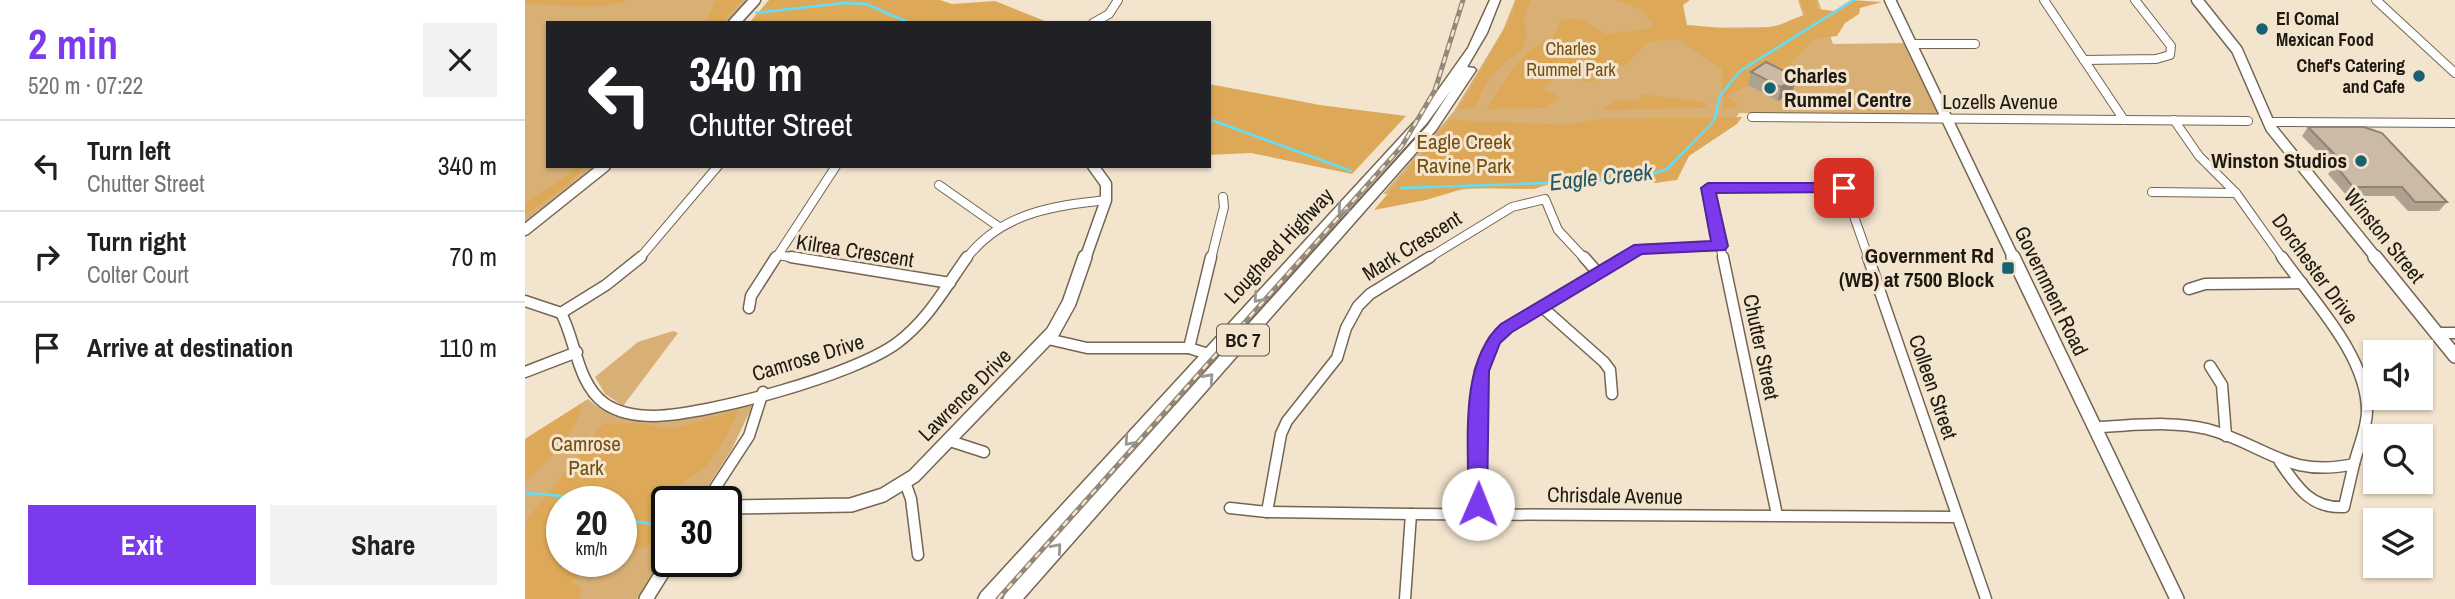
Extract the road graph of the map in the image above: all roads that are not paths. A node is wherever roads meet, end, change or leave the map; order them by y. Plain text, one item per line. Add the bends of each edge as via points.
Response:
1 (755, 0) edge
2 (1118, 0) edge
3 (1495, 0) edge
4 (1505, 0) edge
5 (1890, 0) edge
6 (2044, 0) edge
7 (2135, 0) edge
8 (2197, 0) edge
9 (2376, 0) edge
10 (736, 21) edge
11 (1096, 21) edge
12 (1911, 44) junction
13 (1975, 44) dead end
14 (2084, 60) junction
15 (2455, 73) edge
16 (1752, 117) dead end
17 (1947, 119) junction
18 (2124, 120) junction
19 (2173, 120) junction
20 (2248, 121) dead end
21 (2268, 122) junction
22 (2455, 123) edge
23 (603, 168) edge
24 (716, 168) edge
25 (835, 168) edge
26 (1094, 168) edge
27 (939, 185) dead end
28 (1708, 188) joint
29 (2152, 192) dead end
30 (2236, 193) junction
31 (1223, 197) dead end
32 (1106, 201) junction
33 (999, 227) junction
34 (525, 230) edge
35 (1720, 246) junction
36 (778, 255) junction
37 (1598, 273) junction
38 (950, 283) junction
39 (2302, 284) junction
40 (2189, 289) dead end
41 (525, 301) edge
42 (1542, 307) junction
43 (749, 308) dead end
44 (561, 313) junction
45 (2439, 333) junction
46 (2455, 333) edge
47 (1048, 339) junction
48 (1189, 348) junction
49 (577, 352) junction
50 (1208, 354) junction
51 (2455, 356) edge
52 (2210, 366) dead end
53 (525, 372) edge
54 (763, 393) junction
55 (1612, 394) dead end
56 (2094, 427) junction
57 (2226, 436) junction
58 (950, 441) junction
59 (984, 452) dead end
60 (2280, 462) junction
61 (2354, 464) junction
62 (905, 482) junction
63 (716, 486) edge
64 (742, 507) edge
65 (1230, 508) dead end
66 (1267, 512) junction
67 (1411, 514) junction
68 (1477, 514) junction
69 (1777, 515) junction
70 (1957, 517) junction
71 (918, 555) dead end
72 (660, 577) edge
73 (646, 599) edge
74 (986, 599) edge
75 (1012, 599) edge
76 (1405, 599) edge
77 (1986, 599) edge
78 (2177, 599) edge

1 - 10 street
2 - 11 street
3 -> 50 main road, Lougheed Highway / BC 7 via 1464,63 1423,120
75 -> 4 main road, Lougheed Highway / BC 7 via 1432,127 1467,75
5 - 12 street, Government Road
6 - 14 street
7 - 14 street via 2171,46 2170,55 2156,60
8 - 21 street, Winston Street via 2237,50
9 - 15 street
12 - 13 street
12 - 17 street, Government Road
14 - 18 street
16 - 17 street, Lozells Avenue
17 - 18 street, Lozells Avenue
17 - 56 street, Government Road
18 - 19 street, Lozells Avenue
19 - 20 street, Lozells Avenue
19 - 30 street, Dorchester Drive via 2199,156
21 - 22 street
21 - 45 street, Winston Street
23 - 34 street
24 - 44 street via 644,255
25 - 36 street, Kilrea Crescent
26 - 32 street via 1106,184
27 - 33 street
28 - 35 street, Chutter Street
28 - 70 street, Colleen Street via 1844,188
29 - 30 street
30 - 39 street, Dorchester Drive
31 - 48 street
32 - 33 street, Camrose Drive via 1048,208
32 - 47 street, Lawrence Drive via 1069,303
33 - 38 street, Camrose Drive via 977,245
35 - 37 street via 1650,246
35 - 69 street, Chutter Street
36 - 38 street, Kilrea Crescent
36 - 43 street via 751,296
37 - 42 street
37 - 66 street, Mark Crescent via 1558,230 1545,199 1512,207 1370,294 1351,317 1337,358 1287,421
38 - 54 street, Camrose Drive via 926,315 880,355
39 - 40 street via 2205,284
39 - 61 street, Dorchester Drive via 2342,337 2363,378 2367,413
41 - 44 street
42 - 55 street via 1604,362 1610,370
42 - 68 street via 1506,328 1484,356
44 - 49 street, Camrose Drive
45 - 46 street
45 - 51 street, Winston Street
47 - 48 street via 1087,348
47 - 58 street, Lawrence Drive
48 - 50 street
49 - 53 street
49 - 54 street, Camrose Drive via 592,391 627,414 668,415
50 -> 74 main road, Lougheed Highway / BC 7
52 - 57 street via 2222,385
54 - 63 street via 756,422
56 - 57 street, Dorchester Drive via 2199,427
56 - 78 street, Government Road
57 - 60 street, Dorchester Drive
58 - 59 street
58 - 62 street, Lawrence Drive
60 - 61 street, Dorchester Drive via 2317,471
60 - 61 street, Dorchester Drive via 2304,497 2330,509 2344,507
62 - 64 street, Lawrence Drive via 851,505
62 - 71 street
65 - 66 street, Chrisdale Avenue
66 - 67 street, Chrisdale Avenue
67 - 68 street, Chrisdale Avenue
67 - 76 street
68 - 69 street, Chrisdale Avenue
69 - 70 street, Chrisdale Avenue
70 - 77 street, Colleen Street
72 - 73 street

